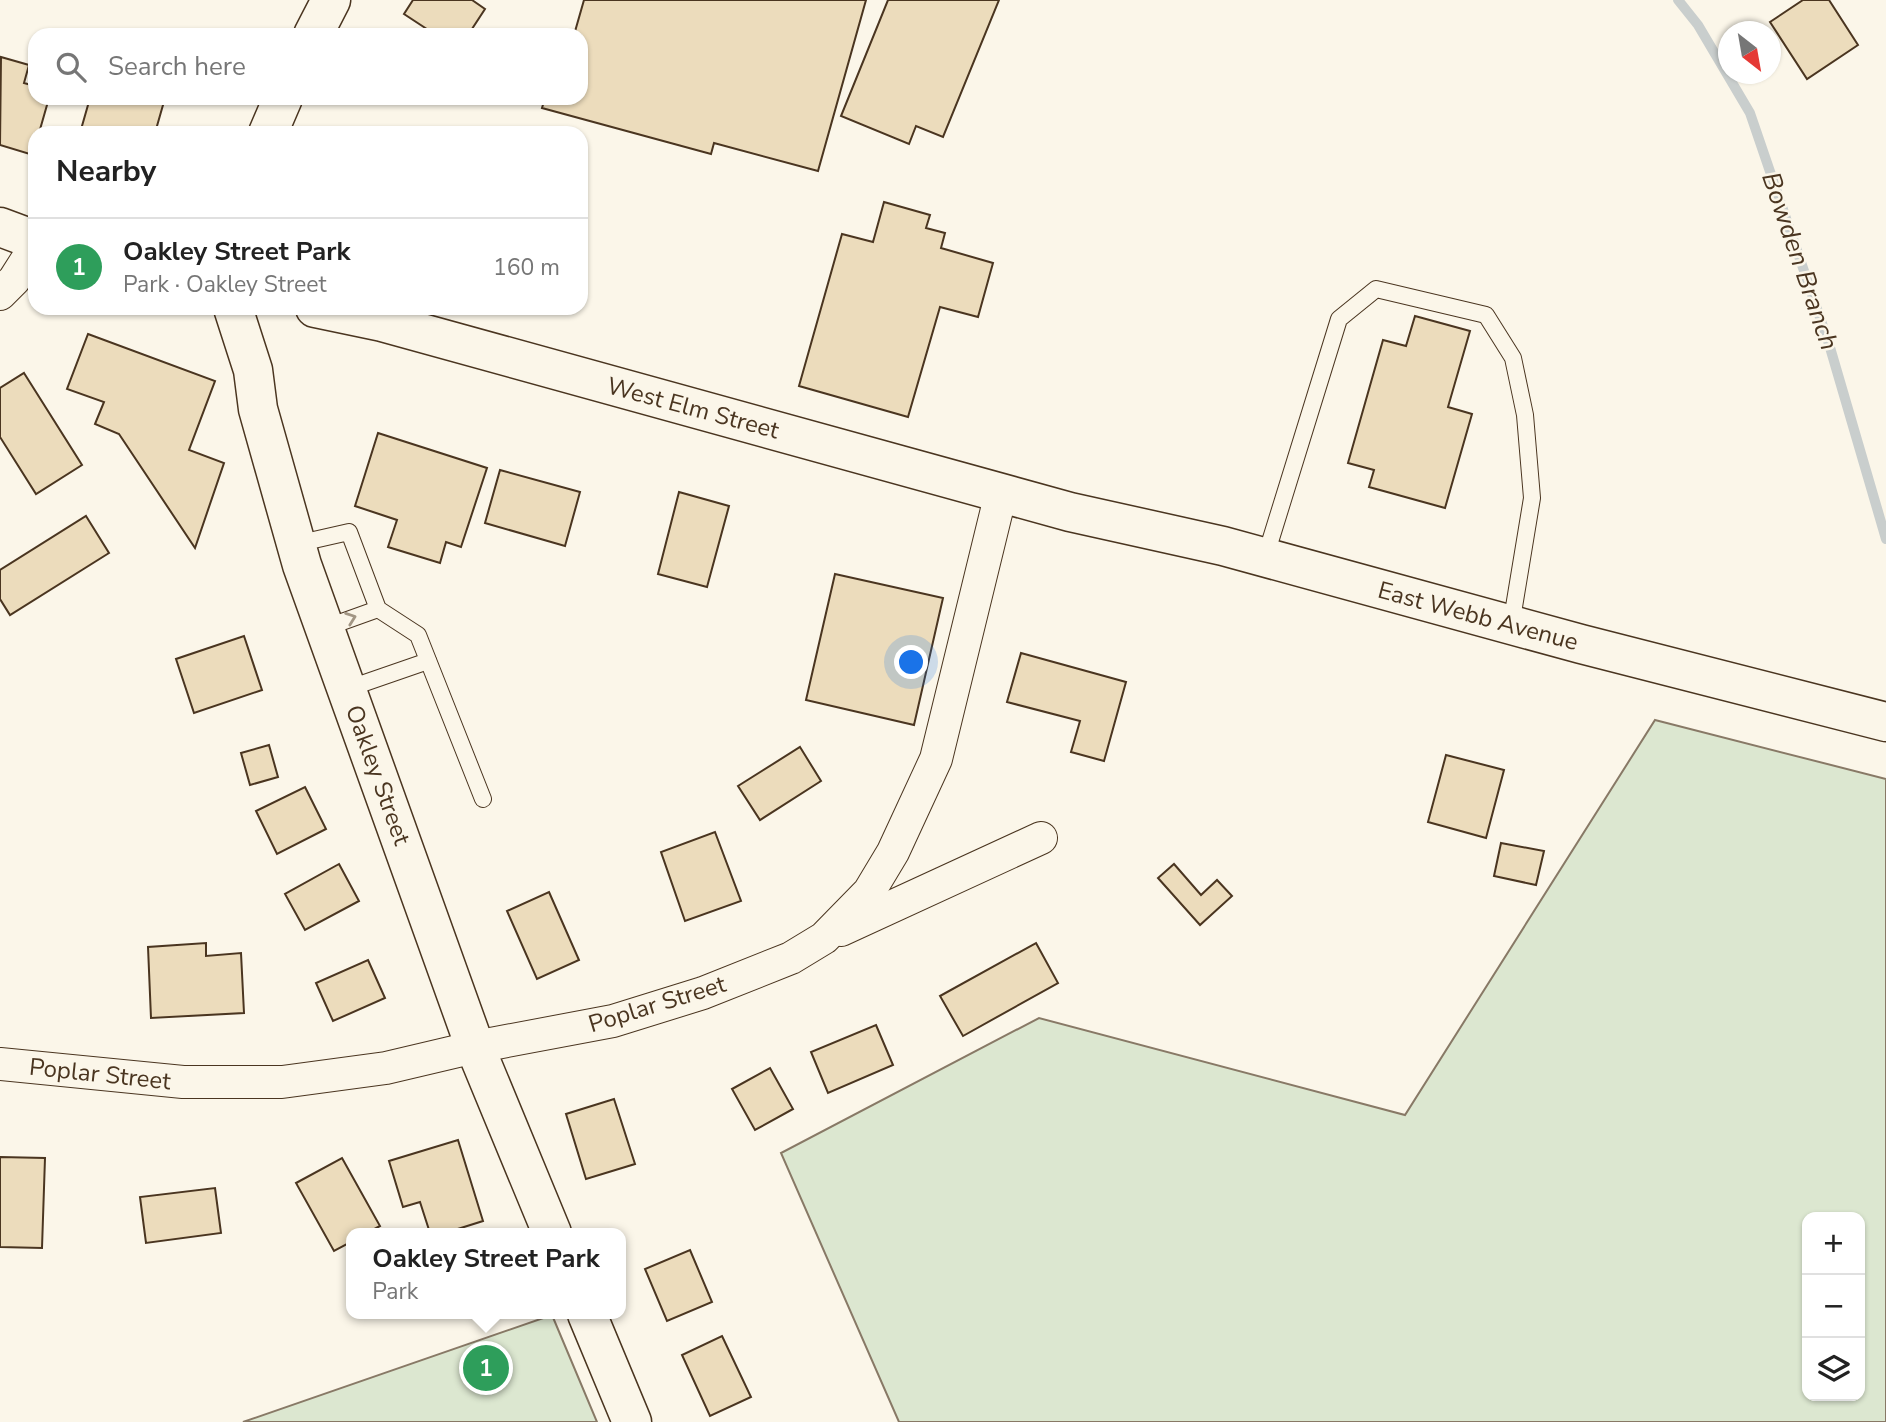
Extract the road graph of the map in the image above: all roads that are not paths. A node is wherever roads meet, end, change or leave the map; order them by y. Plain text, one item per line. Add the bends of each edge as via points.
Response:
1 (331, 0) edge
2 (317, 28) edge
3 (280, 105) edge
4 (271, 126) edge
5 (0, 227) edge
6 (28, 237) edge
7 (28, 258) edge
8 (0, 294) edge
9 (235, 315) edge
10 (348, 315) edge
11 (1001, 493) junction
12 (1070, 512) joint
13 (296, 544) junction
14 (1265, 558) junction
15 (378, 609) junction
16 (1511, 625) junction
17 (325, 628) junction
18 (428, 661) junction
19 (347, 689) junction
20 (1886, 722) edge
21 (483, 799) dead end
22 (1041, 838) dead end
23 (824, 938) junction
24 (475, 1046) junction
25 (0, 1064) edge
26 (550, 1228) edge
27 (589, 1319) edge
28 (632, 1422) edge

1 - 2 main road
3 - 4 main road
5 - 6 main road
7 - 8 street
9 - 13 main road, Oakley Street
10 - 11 main road, West Elm Street
11 - 12 main road, West Elm Street
11 - 23 street, Poplar Street via 936,759 869,892
12 - 14 main road, East Webb Avenue
13 - 15 lane via 349,532
13 - 17 main road, Oakley Street
14 - 16 main road, East Webb Avenue
14 - 16 lane via 1339,319 1376,289 1486,315 1513,358 1530,470 1532,498
17 -> 15 lane
15 - 18 lane via 418,635
16 - 20 main road, East Webb Avenue
17 - 19 main road, Oakley Street
18 - 19 lane
18 - 21 lane
19 - 24 main road, Oakley Street
22 - 23 street
23 - 24 street, Poplar Street via 791,958 613,1021
24 - 25 street, Poplar Street via 386,1068 282,1082 183,1082
24 - 26 main road, Oakley Street
27 - 28 main road

